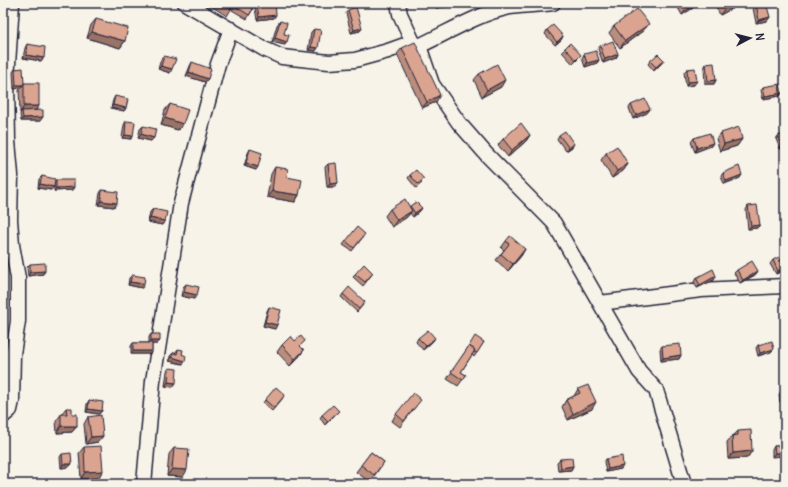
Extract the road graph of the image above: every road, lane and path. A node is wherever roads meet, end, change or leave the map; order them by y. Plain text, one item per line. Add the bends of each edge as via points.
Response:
1 (12, 3) edge
2 (186, 3) edge
3 (398, 3) edge
4 (553, 3) edge
5 (231, 29) junction
6 (416, 44) junction
7 (785, 286) edge
8 (600, 303) junction
9 (3, 416) edge
10 (144, 484) edge
11 (684, 484) edge

1 - 9 street via 7,80 8,141 11,175 10,220 18,278 18,321 13,354 12,401 10,410
2 - 5 street
3 - 6 street via 400,14
4 - 6 street via 510,7 461,24
5 - 6 street via 282,57 330,62 355,60
5 - 10 street via 218,64 181,203 153,381
6 - 8 street via 432,84 459,123 554,223
7 - 8 street via 701,290
8 - 11 street via 639,371 656,390

